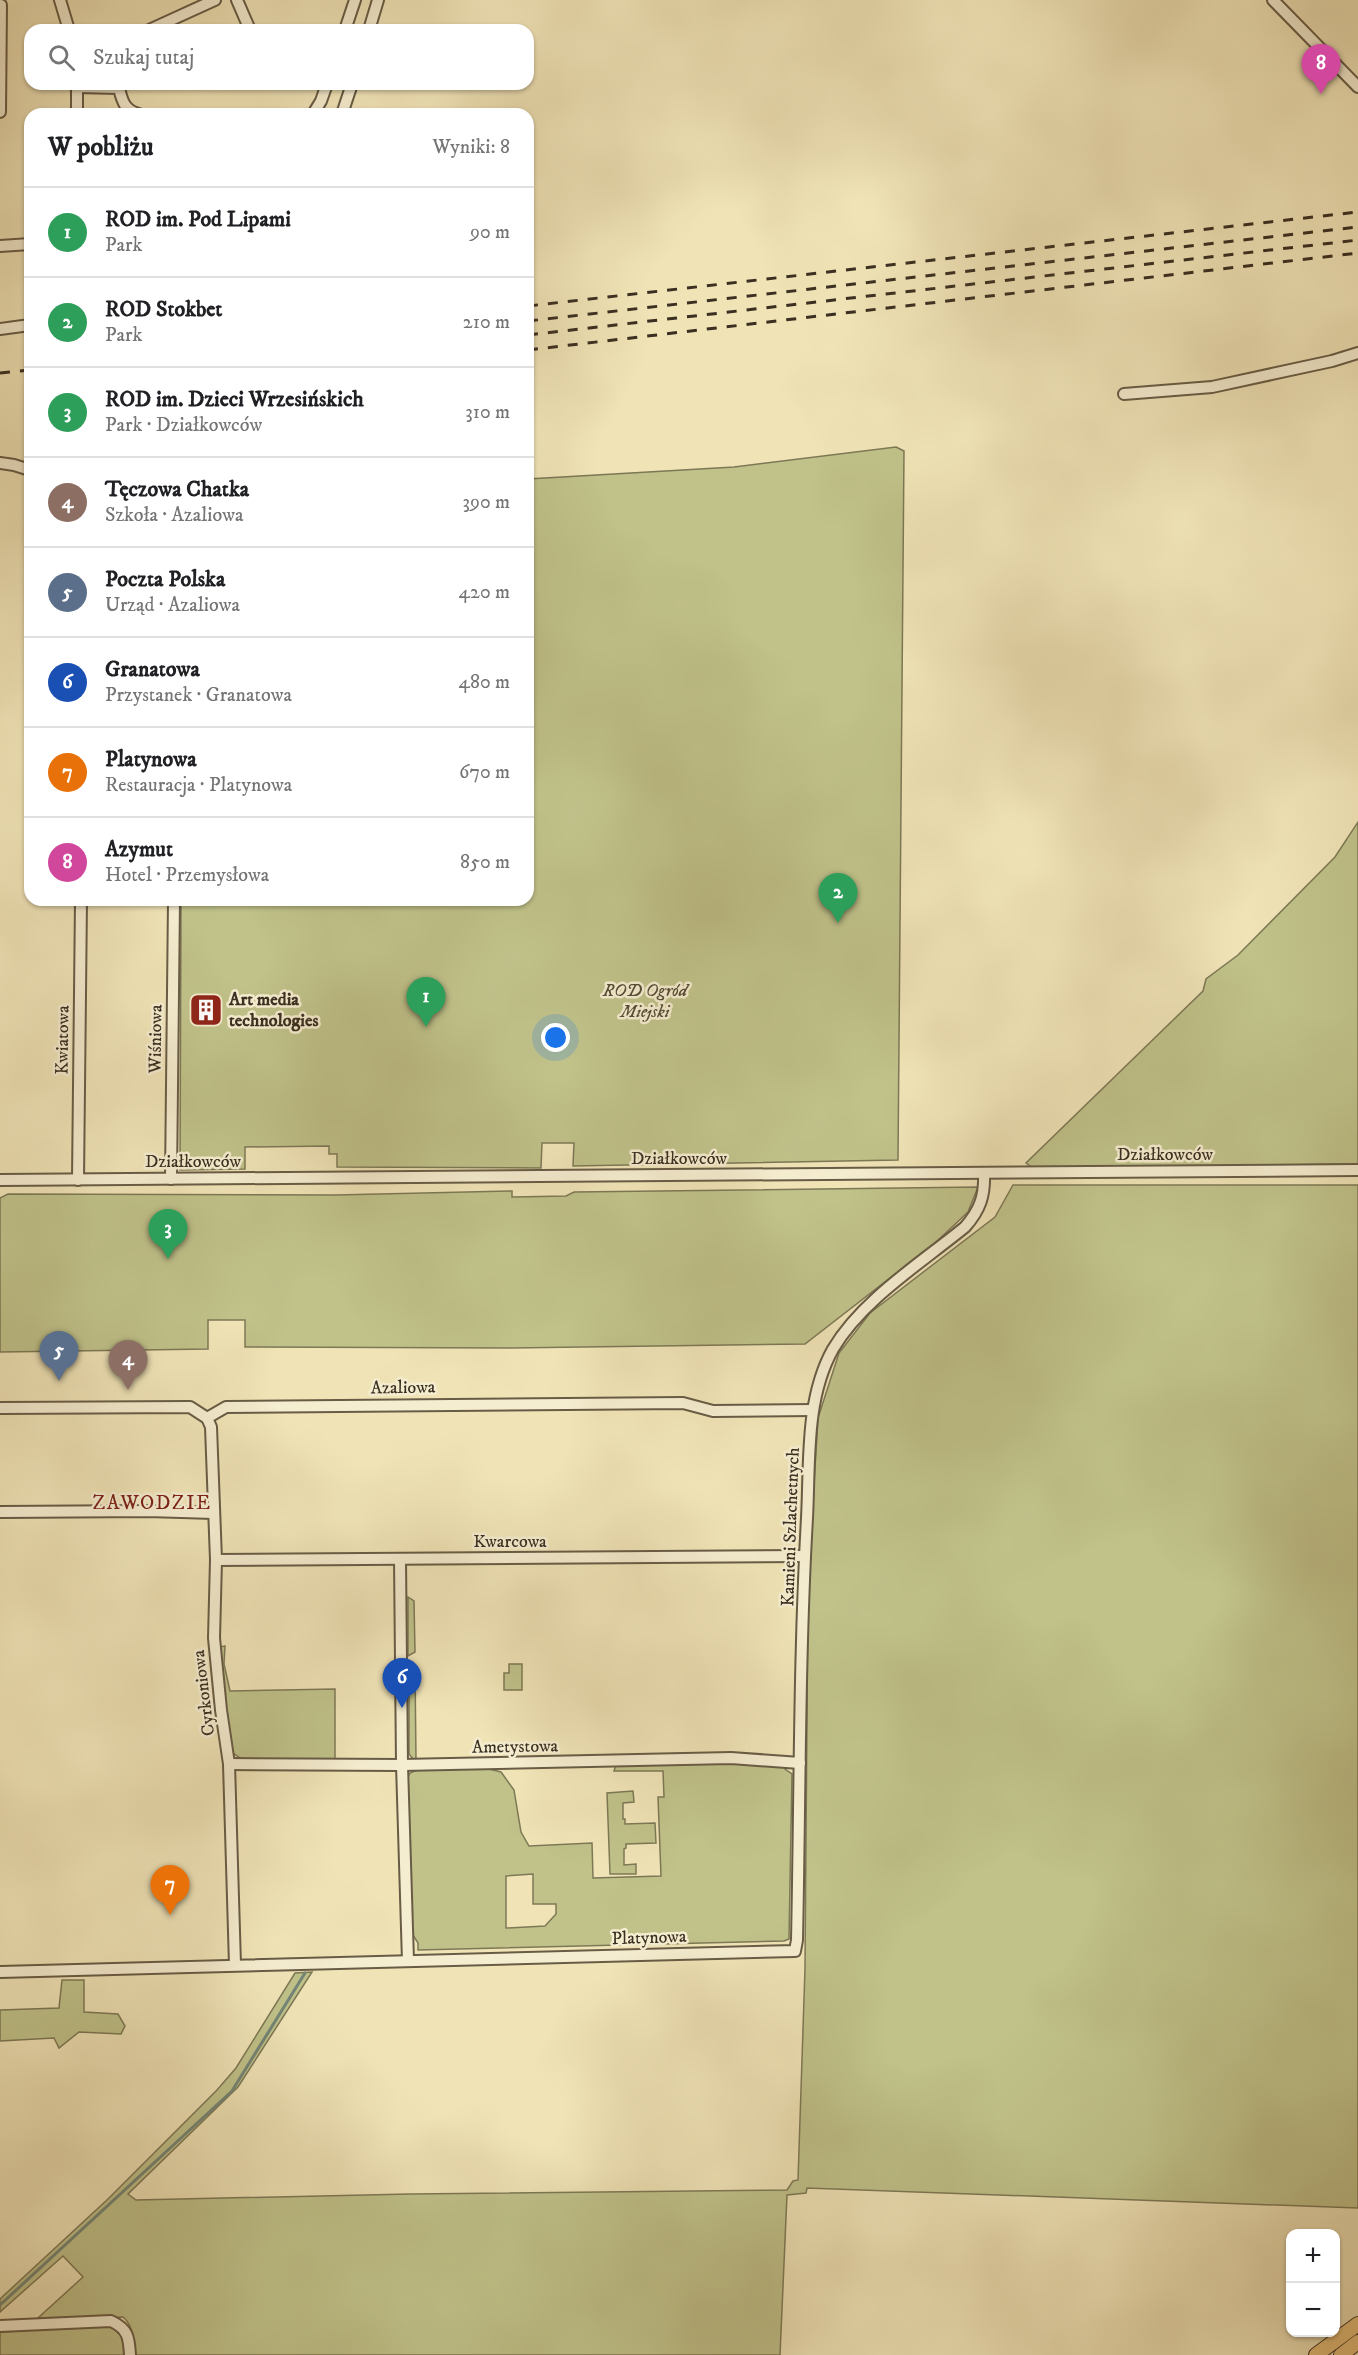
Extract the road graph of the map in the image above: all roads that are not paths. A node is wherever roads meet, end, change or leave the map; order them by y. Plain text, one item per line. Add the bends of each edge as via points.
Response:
1 (60, 0) edge
2 (215, 0) edge
3 (237, 0) edge
4 (355, 0) edge
5 (378, 0) edge
6 (1274, 0) edge
7 (1, 4) edge
8 (67, 24) edge
9 (162, 24) edge
10 (247, 24) edge
11 (347, 24) edge
12 (371, 24) edge
13 (1358, 87) edge
14 (77, 90) edge
15 (120, 90) edge
16 (325, 90) edge
17 (350, 90) edge
18 (77, 108) edge
19 (126, 108) edge
20 (317, 108) edge
21 (344, 108) edge
22 (0, 112) edge
23 (24, 244) edge
24 (0, 246) edge
25 (24, 326) edge
26 (0, 329) edge
27 (1358, 353) edge
28 (1124, 394) dead end
29 (0, 464) edge
30 (24, 469) edge
31 (81, 906) edge
32 (174, 906) edge
33 (1358, 1170) edge
34 (984, 1173) junction
35 (171, 1179) junction
36 (0, 1180) edge
37 (78, 1180) junction
38 (0, 1408) edge
39 (813, 1410) junction
40 (207, 1418) junction
41 (0, 1512) edge
42 (214, 1513) junction
43 (805, 1556) junction
44 (400, 1559) junction
45 (216, 1560) junction
46 (800, 1763) junction
47 (230, 1764) junction
48 (402, 1765) junction
49 (795, 1951) joint
50 (408, 1961) junction
51 (235, 1965) junction
52 (0, 1972) edge
53 (1358, 2324) edge
54 (0, 2326) edge
55 (1358, 2343) edge
56 (130, 2355) edge
57 (1316, 2355) edge
58 (1341, 2355) edge

1 - 8 street
2 - 9 street
3 - 10 street
4 - 11 street
5 - 12 street
6 - 13 street
7 - 22 street
14 - 18 street
15 - 19 street
16 - 20 street
17 - 21 street
23 - 24 street
25 - 26 street
27 - 28 street via 1212,387
29 - 30 street
31 - 37 street, Kwiatowa
32 - 35 street, Wiśniowa
33 - 34 street, Działkowców
34 - 35 street, Działkowców
34 - 39 street, Kamieni Szlachetnych via 982,1202 975,1216 850,1323 819,1379
35 - 37 street, Działkowców
36 - 37 street, Działkowców
38 - 40 street via 190,1407
39 - 40 street, Azaliowa via 713,1412 683,1402 527,1402 226,1407
39 - 43 street, Kamieni Szlachetnych
40 - 42 street, Cyrkoniowa via 213,1435
41 - 42 street
42 - 45 street, Cyrkoniowa
43 - 44 street, Kwarcowa
43 - 46 street, Kamieni Szlachetnych
44 - 45 street, Kwarcowa
44 - 48 street
45 - 47 street, Cyrkoniowa via 214,1638
46 - 48 street, Ametystowa via 731,1758
46 - 49 street, Kamieni Szlachetnych
47 - 48 street, Ametystowa
47 - 51 street, Cyrkoniowa
48 - 50 street
49 - 50 street, Platynowa
50 - 51 street, Platynowa
51 - 52 street, Platynowa
53 - 57 main road
54 - 56 street via 111,2321 126,2332
55 - 58 main road

